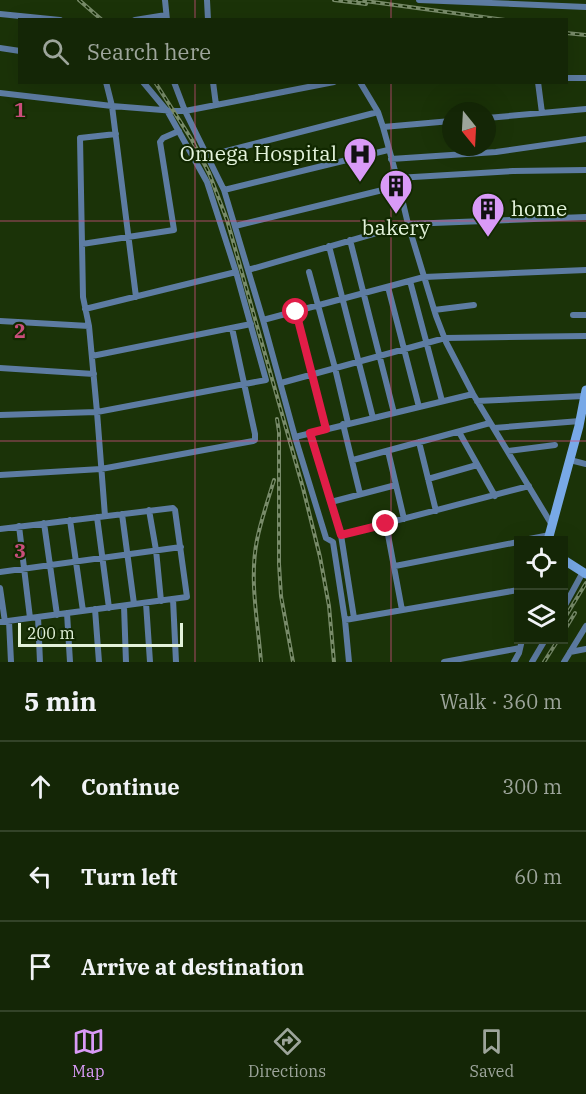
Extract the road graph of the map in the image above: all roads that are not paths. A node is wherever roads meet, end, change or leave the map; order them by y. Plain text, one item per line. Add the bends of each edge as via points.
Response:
1 (165, 0) edge
2 (207, 0) edge
3 (419, 0) edge
4 (433, 0) edge
5 (586, 7) edge
6 (0, 14) edge
7 (167, 17) edge
8 (40, 18) edge
9 (208, 18) edge
10 (0, 48) edge
11 (18, 51) edge
12 (568, 78) edge
13 (586, 78) edge
14 (106, 84) edge
15 (145, 84) edge
16 (175, 84) edge
17 (213, 84) edge
18 (324, 84) edge
19 (361, 84) edge
20 (538, 84) edge
21 (0, 93) edge
22 (216, 105) junction
23 (112, 106) junction
24 (586, 109) edge
25 (185, 111) junction
26 (168, 112) junction
27 (378, 112) junction
28 (542, 113) junction
29 (496, 117) edge
30 (442, 122) edge
31 (383, 128) junction
32 (179, 131) junction
33 (116, 134) junction
34 (586, 139) edge
35 (388, 150) junction
36 (207, 156) junction
37 (391, 159) junction
38 (586, 170) edge
39 (397, 178) junction
40 (399, 186) junction
41 (224, 190) junction
42 (586, 217) edge
43 (408, 224) junction
44 (235, 226) junction
45 (129, 237) junction
46 (350, 240) junction
47 (82, 244) junction
48 (329, 246) junction
49 (248, 270) junction
50 (586, 270) edge
51 (309, 272) dead end
52 (237, 273) junction
53 (424, 277) junction
54 (410, 281) junction
55 (388, 287) junction
56 (365, 293) junction
57 (136, 297) junction
58 (342, 299) junction
59 (474, 305) dead end
60 (319, 306) junction
61 (85, 309) junction
62 (434, 310) junction
63 (296, 312) junction
64 (573, 315) dead end
65 (586, 315) edge
66 (263, 320) junction
67 (0, 321) edge
68 (251, 324) junction
69 (89, 326) junction
70 (232, 328) junction
71 (586, 336) edge
72 (445, 338) junction
73 (426, 343) junction
74 (404, 350) junction
75 (92, 356) junction
76 (381, 356) junction
77 (359, 362) junction
78 (0, 368) edge
79 (335, 368) junction
80 (94, 374) junction
81 (313, 374) junction
82 (281, 383) junction
83 (244, 384) junction
84 (585, 393) edge
85 (472, 394) junction
86 (442, 401) junction
87 (477, 401) junction
88 (419, 407) junction
89 (97, 412) junction
90 (394, 412) junction
91 (0, 415) edge
92 (373, 418) junction
93 (346, 424) junction
94 (582, 425) edge
95 (492, 426) junction
96 (326, 429) junction
97 (459, 432) junction
98 (310, 433) junction
99 (296, 437) junction
100 (419, 442) junction
101 (555, 445) dead end
102 (388, 451) junction
103 (508, 451) junction
104 (352, 460) junction
105 (570, 460) junction
106 (586, 464) edge
107 (477, 465) junction
108 (101, 469) junction
109 (0, 475) edge
110 (428, 479) junction
111 (396, 485) junction
112 (529, 486) junction
113 (360, 494) junction
114 (495, 496) junction
115 (331, 502) junction
116 (149, 510) junction
117 (436, 511) junction
118 (122, 514) junction
119 (105, 516) junction
120 (97, 517) junction
121 (70, 519) junction
122 (404, 519) junction
123 (44, 523) junction
124 (386, 524) junction
125 (552, 525) junction
126 (19, 526) junction
127 (0, 529) edge
128 (341, 535) junction
129 (549, 536) edge
130 (514, 543) edge
131 (181, 547) junction
132 (156, 550) junction
133 (128, 554) junction
134 (102, 558) junction
135 (76, 562) junction
136 (568, 562) edge
137 (49, 565) junction
138 (394, 567) junction
139 (24, 569) junction
140 (0, 572) edge
141 (585, 573) edge
142 (0, 588) edge
143 (514, 591) edge
144 (173, 599) junction
145 (161, 601) junction
146 (568, 601) edge
147 (146, 603) junction
148 (134, 604) junction
149 (124, 606) junction
150 (109, 608) junction
151 (95, 609) junction
152 (402, 610) junction
153 (83, 611) junction
154 (67, 613) junction
155 (57, 615) junction
156 (34, 618) junction
157 (354, 618) junction
158 (345, 620) junction
159 (5, 622) edge
160 (586, 626) edge
161 (521, 644) edge
162 (542, 644) edge
163 (520, 648) junction
164 (586, 649) edge
165 (570, 652) junction
166 (11, 662) edge
167 (40, 662) edge
168 (69, 662) edge
169 (99, 662) edge
170 (126, 662) edge
171 (150, 662) edge
172 (176, 662) edge
173 (349, 662) edge
174 (444, 662) edge
175 (514, 662) edge
176 (532, 662) edge
177 (564, 662) edge

1 - 7 street
2 - 9 street
3 - 4 street
4 - 5 street
6 - 8 street
10 - 11 street
12 - 13 street
14 - 23 street
15 - 26 street
16 - 25 street
17 - 22 street
18 - 22 street
19 - 27 street
20 - 28 street
21 - 23 street
22 - 25 street
23 - 26 street
23 - 33 street
24 - 28 street
25 - 26 street
25 - 36 street
26 - 32 street
27 - 31 street
27 - 36 street
28 - 29 street
30 - 31 street
31 - 35 street
32 - 45 street via 160,142 174,230
32 - 52 street via 207,182
33 - 45 street
33 - 47 street via 80,138
34 - 37 street via 496,152
35 - 37 street
35 - 41 street
36 - 41 street
37 - 39 street
38 - 39 street
39 - 40 street
40 - 43 street
40 - 44 street
41 - 44 street
42 - 43 street
43 - 46 street
43 - 53 street
44 - 49 street
45 - 47 street
45 - 57 street
46 - 48 street
46 - 56 street
47 - 61 street
48 - 49 street
48 - 58 street
49 - 66 street
50 - 53 street
51 - 60 street
52 - 57 street
52 - 68 street
53 - 54 street
53 - 62 street
54 - 55 street
54 - 73 street
55 - 56 street
55 - 74 street
56 - 58 street
56 - 76 street
57 - 61 street
58 - 60 street
58 - 77 street
59 - 62 street
60 - 63 street
60 - 79 street
61 - 69 street
62 - 72 street
63 - 66 street
63 - 81 street
64 - 65 street
66 - 82 street
67 - 69 street
68 - 70 street
68 - 83 street via 266,380
69 - 75 street
70 - 75 street
70 - 83 street
71 - 72 street
72 - 73 street
72 - 85 street
73 - 74 street
73 - 86 street
74 - 76 street
74 - 88 street
75 - 80 street
76 - 77 street
76 - 90 street
77 - 79 street
77 - 92 street
78 - 80 street
79 - 81 street
79 - 93 street
80 - 89 street
81 - 82 street
81 - 96 street
82 - 99 street
83 - 89 street
83 - 108 street via 255,440
84 - 87 street
84 - 94 main road
85 - 86 street
85 - 87 street
86 - 88 street
87 - 95 street
88 - 90 street
89 - 91 street
89 - 108 street
90 - 92 street
92 - 93 street
93 - 96 street
93 - 104 street
94 - 95 street
94 - 105 main road
95 - 97 street
95 - 103 street
96 - 98 street
97 - 100 street
97 - 107 street
98 - 99 street
98 - 115 street
99 - 158 street via 326,538 333,542
100 - 102 street
100 - 110 street
101 - 103 street
102 - 104 street
102 - 111 street
103 - 112 street
104 - 113 street
105 - 106 street
105 - 125 main road
107 - 110 street
107 - 114 street
108 - 109 street
108 - 119 street
110 - 117 street
111 - 113 street
111 - 122 street
112 - 114 street
112 - 125 street
113 - 115 street
114 - 117 street
115 - 128 street
116 - 118 street
116 - 131 street via 175,509
116 - 132 street
117 - 122 street
118 - 119 street
118 - 133 street
119 - 120 street
120 - 121 street
120 - 134 street
121 - 123 street
121 - 135 street
122 - 124 street
123 - 126 street
123 - 137 street
124 - 128 street
124 - 138 street
125 - 129 main road
126 - 127 street
126 - 139 street
128 - 157 street
130 - 138 street
131 - 132 street
131 - 144 street via 187,597
132 - 133 street
132 - 145 street
133 - 134 street
133 - 148 street
134 - 135 street
134 - 150 street
135 - 137 street
135 - 153 street
136 - 141 main road
137 - 139 street
137 - 155 street
138 - 152 street
139 - 140 street
139 - 156 street
141 - 146 street
142 - 159 street
143 - 152 street
144 - 145 street
144 - 172 street
145 - 147 street
147 - 148 street
147 - 171 street
148 - 149 street
149 - 150 street
149 - 170 street
150 - 151 street
151 - 153 street
151 - 169 street
152 - 157 street
153 - 154 street
154 - 155 street
154 - 168 street
155 - 156 street
156 - 159 street
156 - 167 street
157 - 158 street
158 - 173 street
159 - 166 street
160 - 165 street
161 - 163 street
162 - 176 street
163 - 174 street
163 - 175 street
164 - 165 street
165 - 177 street

